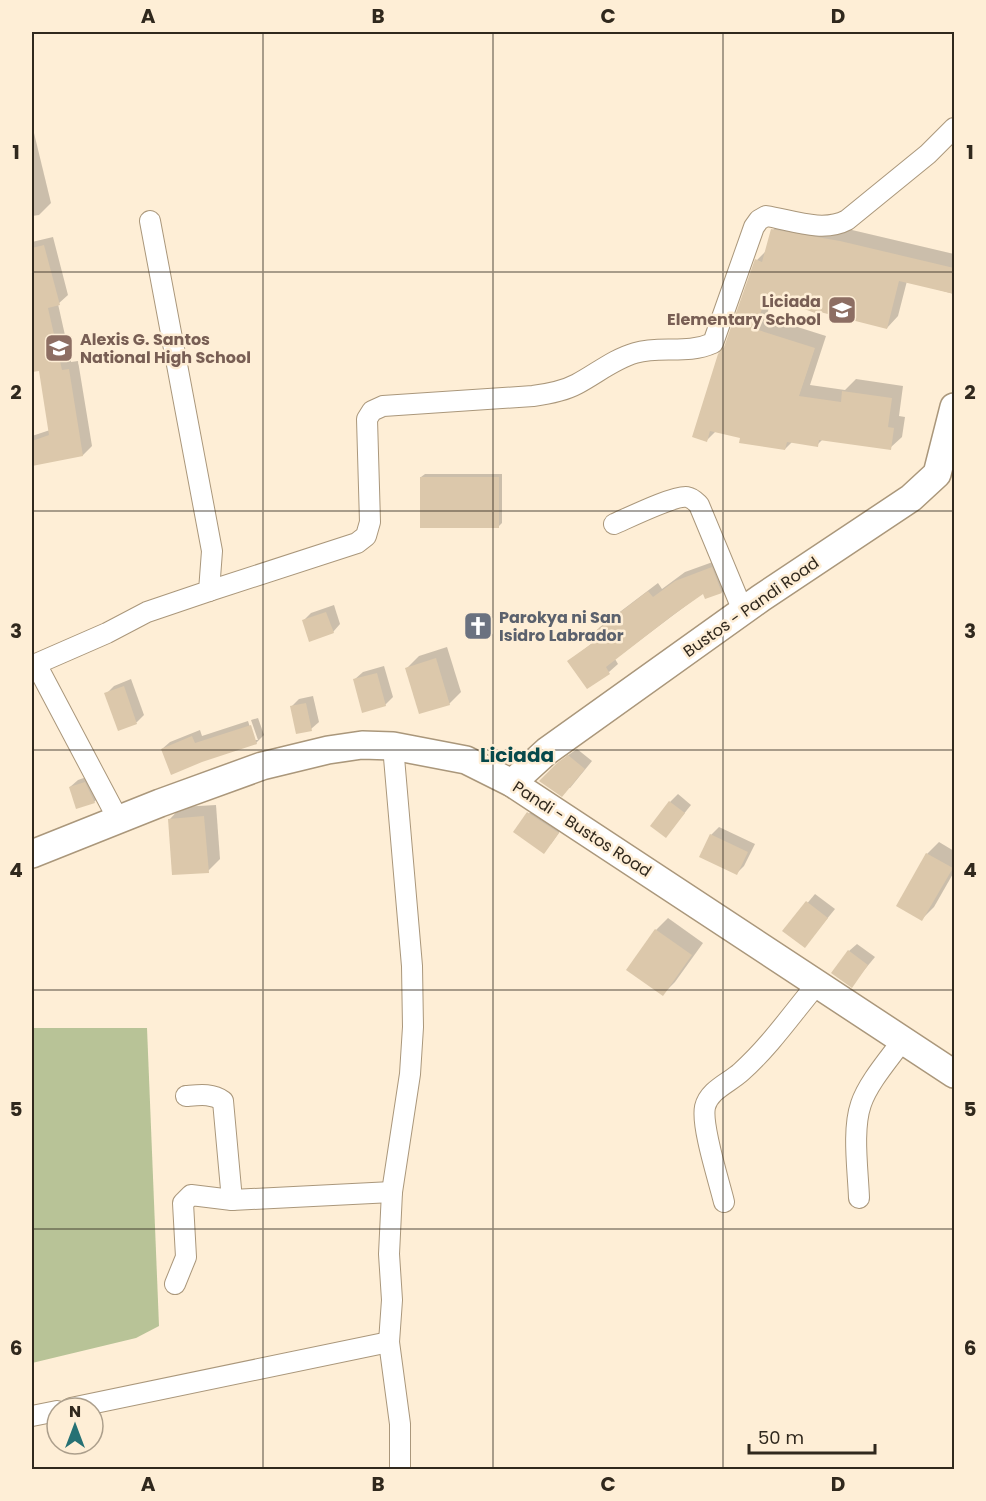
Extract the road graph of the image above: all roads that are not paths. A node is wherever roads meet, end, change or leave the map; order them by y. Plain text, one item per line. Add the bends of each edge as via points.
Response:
1 (954, 128) edge
2 (150, 221) dead end
3 (954, 407) edge
4 (614, 524) dead end
5 (209, 591) junction
6 (743, 611) junction
7 (393, 746) junction
8 (512, 783) junction
9 (118, 819) junction
10 (32, 854) edge
11 (817, 984) junction
12 (902, 1041) junction
13 (954, 1074) edge
14 (186, 1096) dead end
15 (392, 1192) junction
16 (859, 1198) dead end
17 (232, 1200) junction
18 (724, 1202) dead end
19 (175, 1284) dead end
20 (390, 1342) junction
21 (105, 1401) edge
22 (400, 1470) edge

1 - 5 street via 928,154 836,226 766,216 759,220 713,343 692,350 634,353 575,385 550,393 383,406 372,411 367,419 370,522 366,536 357,543
2 - 5 street via 211,542
3 - 6 main road, Bustos - Pandi Road via 936,474 911,498
4 - 6 street via 673,500 686,496 693,499 699,505
5 - 9 street via 147,612 36,664
6 - 8 main road, Bustos - Pandi Road via 547,751
7 - 8 main road, Pandi - Bustos Road via 466,760
7 - 9 main road, Pandi - Bustos Road via 328,750 262,766
7 - 15 street via 412,966 413,1027
8 - 11 main road, Pandi - Bustos Road
9 - 10 main road, Pandi - Bustos Road
11 - 12 main road, Pandi - Bustos Road
11 - 18 street via 757,1057 712,1094 705,1107
12 - 13 main road, Pandi - Bustos Road
12 - 16 street via 861,1104 857,1122
14 - 17 street via 217,1096 223,1101
15 - 17 street
15 - 20 street
17 - 19 street via 191,1195 185,1199 186,1257
20 - 21 street
20 - 22 street via 400,1424

